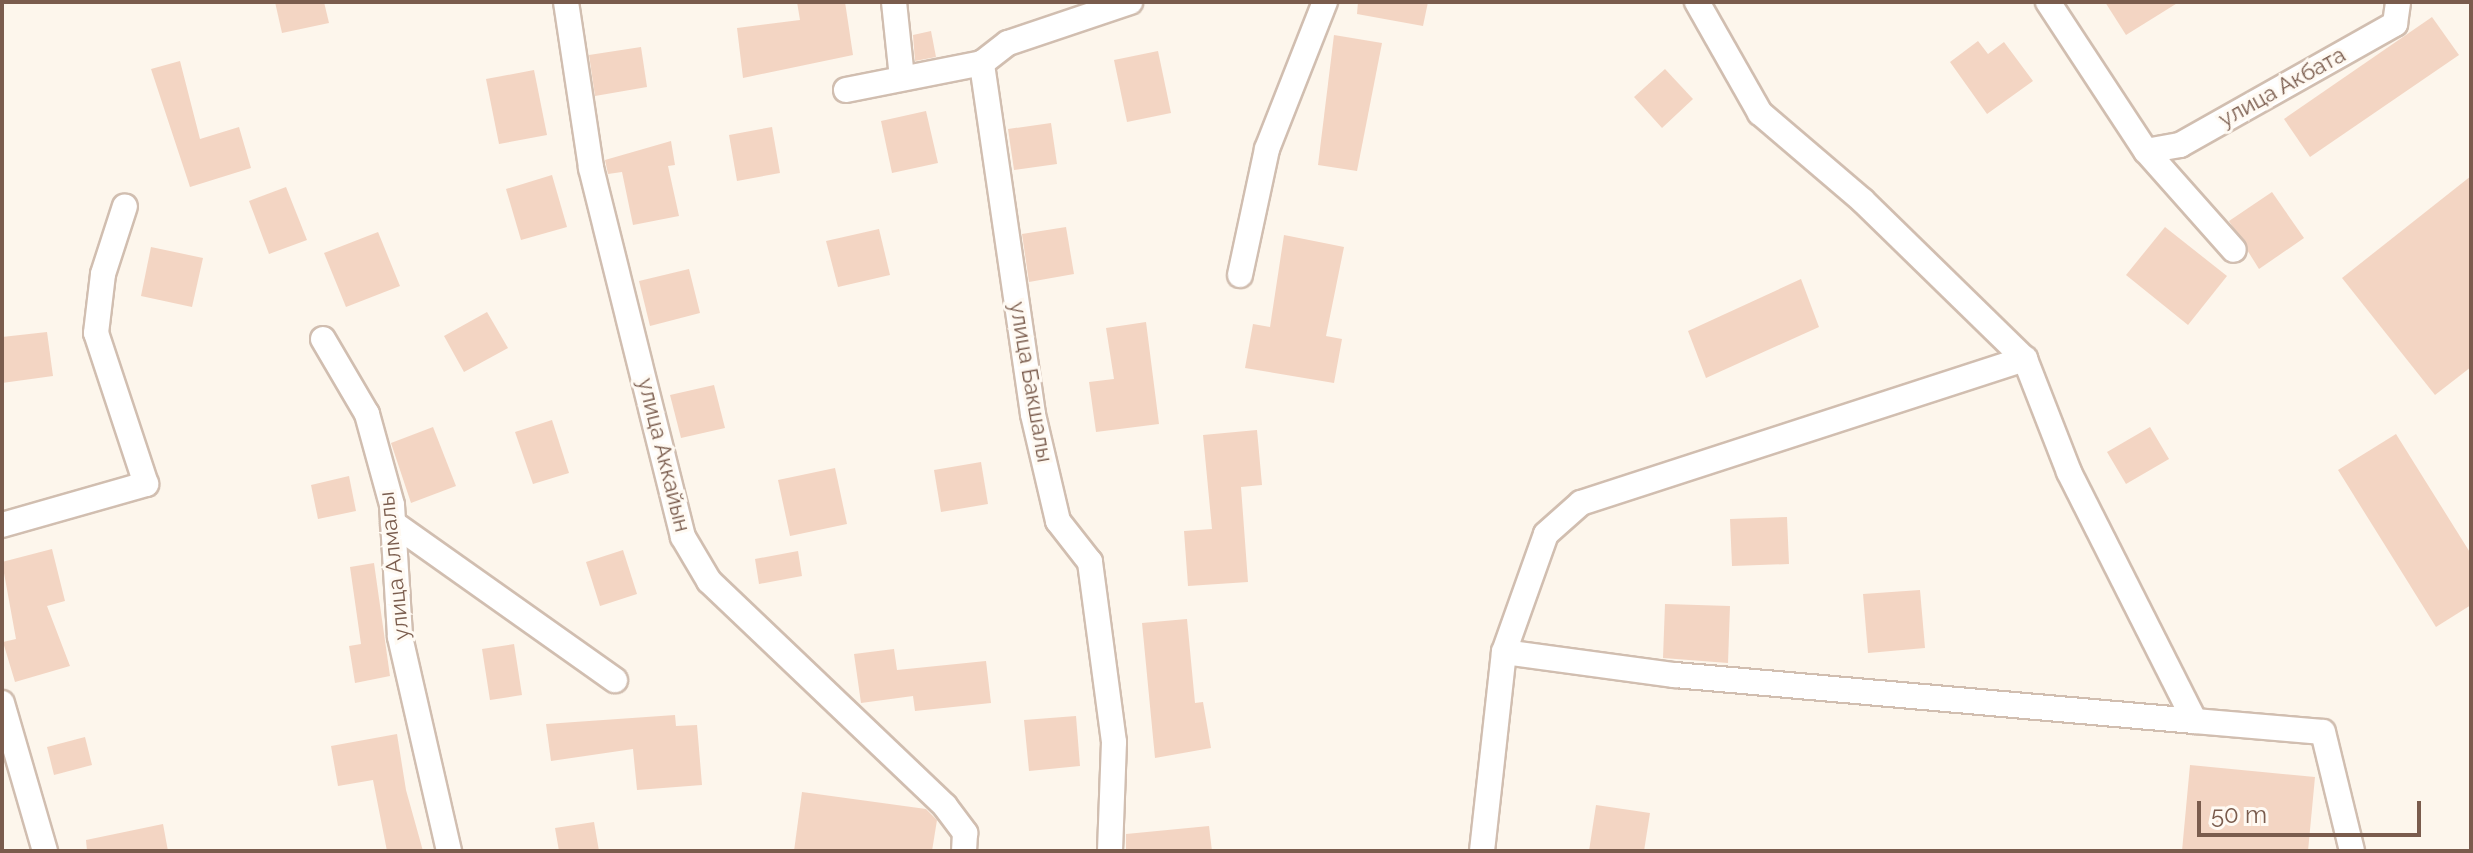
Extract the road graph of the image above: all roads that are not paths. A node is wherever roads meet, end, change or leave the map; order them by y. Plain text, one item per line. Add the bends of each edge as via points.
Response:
1 (566, 2) edge
2 (894, 2) edge
3 (1130, 2) edge
4 (1325, 2) edge
5 (1697, 2) edge
6 (2048, 2) edge
7 (2398, 2) edge
8 (982, 63) junction
9 (902, 78) junction
10 (846, 90) dead end
11 (2146, 151) junction
12 (125, 206) dead end
13 (2234, 250) dead end
14 (1240, 275) dead end
15 (323, 339) dead end
16 (2025, 359) junction
17 (393, 523) junction
18 (2, 525) edge
19 (1504, 652) junction
20 (615, 680) dead end
21 (2, 703) edge
22 (2195, 721) junction
23 (45, 851) edge
24 (449, 851) edge
25 (964, 851) edge
26 (1110, 851) edge
27 (1482, 851) edge
28 (2352, 851) edge

1 - 25 street, улица Аккайын via 591,168 683,537 709,581 945,806 965,833
2 - 9 street
3 - 8 street via 1008,43
4 - 14 street via 1267,149
5 - 16 street via 1760,113 1863,201
6 - 11 street
7 - 11 street, улица Акбата via 2395,24 2180,145
8 - 9 street
8 - 26 street, улица Бакшалы via 1033,414 1058,521 1090,562 1114,742
9 - 10 street
11 - 13 street
12 - 18 street via 103,274 96,333 146,484
15 - 17 street, улица Алмалы via 367,414
16 - 19 street via 1581,503 1546,534
16 - 22 street via 2069,472
17 - 20 street
17 - 24 street, улица Алмалы via 400,637
19 - 22 street via 1691,677
19 - 27 street
21 - 23 street
22 - 28 street via 2323,732

